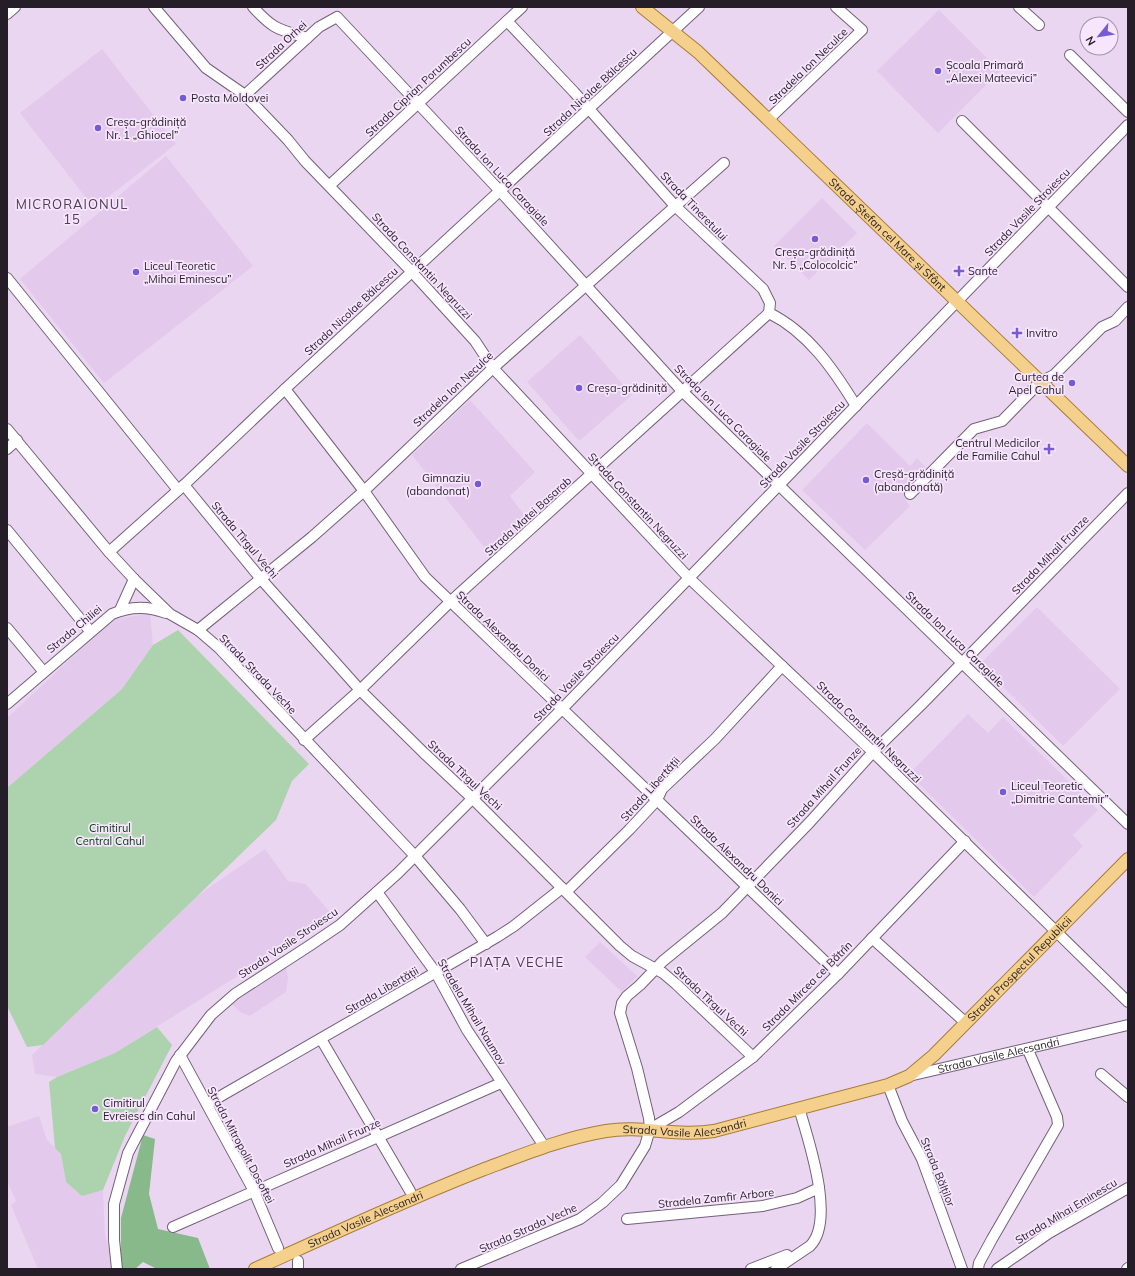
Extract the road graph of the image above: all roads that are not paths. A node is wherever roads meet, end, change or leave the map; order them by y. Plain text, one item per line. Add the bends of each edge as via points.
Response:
1 (15, 7) edge
2 (154, 7) edge
3 (253, 7) edge
4 (522, 7) edge
5 (642, 7) edge
6 (699, 7) edge
7 (836, 7) edge
8 (1019, 7) edge
9 (7, 14) edge
10 (337, 17) joint
11 (507, 21) junction
12 (1039, 25) dead end
13 (673, 30) junction
14 (307, 38) junction
15 (1070, 55) dead end
16 (245, 95) junction
17 (418, 103) junction
18 (589, 110) junction
19 (1128, 112) edge
20 (769, 120) junction
21 (962, 122) dead end
22 (1128, 125) edge
23 (724, 163) dead end
24 (330, 185) junction
25 (500, 191) junction
26 (675, 206) junction
27 (1048, 209) junction
28 (412, 272) junction
29 (7, 278) edge
30 (586, 284) junction
31 (1128, 287) edge
32 (956, 302) junction
33 (1128, 308) edge
34 (769, 312) junction
35 (493, 368) junction
36 (1040, 382) junction
37 (285, 389) junction
38 (682, 390) junction
39 (856, 406) junction
40 (7, 429) edge
41 (17, 440) junction
42 (7, 449) edge
43 (1128, 466) edge
44 (593, 474) junction
45 (779, 485) junction
46 (181, 488) junction
47 (364, 491) junction
48 (1128, 493) edge
49 (910, 494) dead end
50 (7, 530) edge
51 (109, 552) junction
52 (688, 578) junction
53 (134, 579) junction
54 (261, 579) junction
55 (450, 602) junction
56 (120, 610) junction
57 (170, 614) junction
58 (7, 628) edge
59 (198, 630) junction
60 (90, 631) junction
61 (962, 662) junction
62 (782, 666) junction
63 (43, 671) junction
64 (360, 690) junction
65 (7, 704) edge
66 (561, 710) junction
67 (304, 740) junction
68 (873, 752) junction
69 (472, 798) junction
70 (657, 800) junction
71 (1128, 824) edge
72 (965, 841) junction
73 (415, 856) junction
74 (1128, 859) edge
75 (747, 888) junction
76 (564, 889) junction
77 (377, 892) junction
78 (1056, 931) junction
79 (872, 938) junction
80 (486, 944) junction
81 (655, 968) junction
82 (436, 973) junction
83 (838, 974) junction
84 (1128, 1002) edge
85 (620, 1008) joint
86 (966, 1023) junction
87 (1128, 1025) edge
88 (321, 1039) junction
89 (1028, 1050) junction
90 (180, 1055) junction
91 (753, 1057) junction
92 (1101, 1074) dead end
93 (909, 1076) junction
94 (501, 1083) junction
95 (888, 1085) junction
96 (1128, 1097) edge
97 (207, 1104) junction
98 (799, 1108) junction
99 (650, 1129) junction
100 (379, 1135) junction
101 (544, 1146) junction
102 (819, 1188) junction
103 (1128, 1188) edge
104 (254, 1191) junction
105 (410, 1191) dead end
106 (627, 1219) dead end
107 (173, 1227) dead end
108 (278, 1248) dead end
109 (799, 1252) junction
110 (117, 1269) edge
111 (255, 1269) edge
112 (461, 1269) edge
113 (751, 1269) edge
114 (776, 1269) edge
115 (962, 1269) edge
116 (978, 1269) edge
117 (997, 1269) edge

1 - 9 street
2 - 16 street, Strada Constantin Negruzzi via 206,68
3 - 14 street via 269,24 282,32
4 - 11 street, Strada Ciprian Porumbescu
5 - 13 main road, Strada Ștefan cel Mare și Sfânt
6 - 13 street, Strada Nicolae Bălcescu
7 - 20 street, Stradela Ion Neculce via 862,30
8 - 12 street
10 - 14 street, Strada Orhei via 319,27
10 - 17 street, Strada Ion Luca Caragiale
11 - 17 street, Strada Ciprian Porumbescu
11 - 18 street, Strada Tineretului
13 - 18 street, Strada Nicolae Bălcescu
13 - 20 main road, Strada Ștefan cel Mare și Sfânt
14 - 16 street, Strada Orhei
15 - 19 street
16 - 24 street, Strada Constantin Negruzzi
17 - 24 street, Strada Ciprian Porumbescu
17 - 25 street, Strada Ion Luca Caragiale
18 - 25 street, Strada Nicolae Bălcescu
18 - 26 street, Strada Tineretului
20 - 32 main road, Strada Ștefan cel Mare și Sfânt
21 - 27 street
22 - 27 street, Strada Vasile Stroiescu
23 - 26 street, Stradela Ion Neculce
24 - 28 street, Strada Constantin Negruzzi
25 - 28 street, Strada Nicolae Bălcescu
25 - 30 street, Strada Ion Luca Caragiale
26 - 30 street, Stradela Ion Neculce
26 - 34 street, Strada Tineretului via 762,289 770,303
27 - 31 street
27 - 32 street, Strada Vasile Stroiescu
28 - 35 street, Strada Constantin Negruzzi via 475,341
28 - 37 street, Strada Nicolae Bălcescu
29 - 46 street, Strada Tîrgul Vechi
30 - 35 street, Stradela Ion Neculce
30 - 38 street, Strada Ion Luca Caragiale
32 - 36 main road, Strada Ștefan cel Mare și Sfânt
32 - 39 street, Strada Vasile Stroiescu
33 - 36 street via 1115,321 1102,327 1054,375
34 - 38 street, Strada Matei Basarab
34 - 39 street via 800,333 842,383
35 - 44 street, Strada Constantin Negruzzi
35 - 47 street, Stradela Ion Neculce
36 - 43 main road, Strada Ștefan cel Mare și Sfânt
36 - 49 street via 1002,420 974,429
37 - 46 street, Strada Nicolae Bălcescu
37 - 47 street, Strada Alexandru Donici
38 - 44 street, Strada Matei Basarab
38 - 45 street, Strada Ion Luca Caragiale
39 - 45 street, Strada Vasile Stroiescu
40 - 41 street, Strada Strada Veche
41 - 42 street
41 - 51 street, Strada Strada Veche
44 - 52 street, Strada Constantin Negruzzi
44 - 55 street, Strada Matei Basarab
45 - 52 street, Strada Vasile Stroiescu
45 - 61 street, Strada Ion Luca Caragiale
46 - 51 street, Strada Nicolae Bălcescu
46 - 54 street, Strada Tîrgul Vechi
47 - 54 street, Stradela Ion Neculce
47 - 55 street, Strada Alexandru Donici via 425,577
48 - 61 street, Strada Mihail Frunze
50 - 60 street
51 - 53 street, Strada Strada Veche
52 - 62 street, Strada Constantin Negruzzi
52 - 66 street, Strada Vasile Stroiescu
53 - 56 street
53 - 57 street, Strada Strada Veche
54 - 59 street, Stradela Ion Neculce
54 - 64 street, Strada Tîrgul Vechi
55 - 64 street, Strada Matei Basarab
55 - 66 street, Strada Alexandru Donici
56 - 57 street, Strada Chiliei via 148,608
56 - 60 street, Strada Chiliei
57 - 59 street, Strada Strada Veche
58 - 63 street
59 - 67 street, Strada Strada Veche via 219,648
60 - 63 street, Strada Chiliei
61 - 68 street, Strada Mihail Frunze
61 - 71 street, Strada Ion Luca Caragiale
62 - 68 street, Strada Constantin Negruzzi
62 - 70 street, Strada Libertății via 715,739 662,789
63 - 65 street, Strada Chiliei
64 - 67 street, Strada Matei Basarab
64 - 69 street, Strada Tîrgul Vechi
66 - 69 street, Strada Vasile Stroiescu
66 - 70 street, Strada Alexandru Donici
67 - 73 street, Strada Strada Veche
68 - 72 street, Strada Constantin Negruzzi
68 - 75 street, Strada Mihail Frunze
69 - 73 street, Strada Vasile Stroiescu
69 - 76 street, Strada Tîrgul Vechi
70 - 75 street, Strada Alexandru Donici
70 - 76 street, Strada Libertății
72 - 78 street, Strada Constantin Negruzzi
72 - 79 street, Strada Mircea cel Bătrîn
73 - 77 street, Strada Vasile Stroiescu
73 - 80 street, Strada Strada Veche via 460,908
74 - 78 main road, Strada Prospectul Republicii
75 - 81 street, Strada Mihail Frunze via 703,930
75 - 83 street, Strada Alexandru Donici
76 - 80 street, Strada Libertății
76 - 81 street, Strada Tîrgul Vechi via 632,956
77 - 82 street, Stradela Mihail Naumov
77 - 90 street, Strada Vasile Stroiescu via 340,925 235,994 211,1015
78 - 84 street, Strada Constantin Negruzzi
78 - 86 main road, Strada Prospectul Republicii
79 - 83 street, Strada Mircea cel Bătrîn
79 - 86 street
80 - 82 street, Strada Libertății
81 - 85 street, Strada Mihail Frunze via 640,986 627,996
81 - 91 street, Strada Tîrgul Vechi via 676,984
82 - 88 street, Strada Libertății
82 - 94 street, Stradela Mihail Naumov via 467,1030
83 - 91 street, Strada Mircea cel Bătrîn
85 - 99 street, Strada Strada Veche
86 - 93 main road, Strada Prospectul Republicii
87 - 89 street, Strada Vasile Alecsandri
88 - 97 street, Strada Libertății
88 - 100 street
89 - 93 street, Strada Vasile Alecsandri
89 - 116 street via 1058,1117 1058,1125 979,1263
90 - 97 street, Strada Mitropolit Dosoftei
90 - 110 street, Strada Vasile Stroiescu via 150,1107 120,1175 114,1204
91 - 99 street, Strada Mircea cel Bătrîn via 685,1107
92 - 96 street
93 - 95 main road, Strada Vasile Alecsandri
94 - 100 street, Strada Mihail Frunze
94 - 101 street, Stradela Mihail Naumov
95 - 98 main road, Strada Vasile Alecsandri
95 - 115 street, Strada Bălților via 902,1122 927,1172
97 - 104 street, Strada Mitropolit Dosoftei
98 - 99 main road, Strada Vasile Alecsandri via 704,1133 680,1134
98 - 102 street
99 - 101 main road, Strada Vasile Alecsandri via 606,1131
99 - 112 street, Strada Strada Veche via 645,1146 628,1176 610,1196 589,1213 563,1228
100 - 104 street, Strada Mihail Frunze
100 - 105 street
101 - 111 main road, Strada Vasile Alecsandri via 414,1197
102 - 106 street, Stradela Zamfir Arbore via 797,1198 762,1206
102 - 109 street via 818,1230 814,1242
103 - 117 street, Strada Mihai Eminescu via 1049,1233
104 - 107 street, Strada Mihail Frunze
104 - 108 street, Strada Mitropolit Dosoftei
109 - 113 street
109 - 114 street

